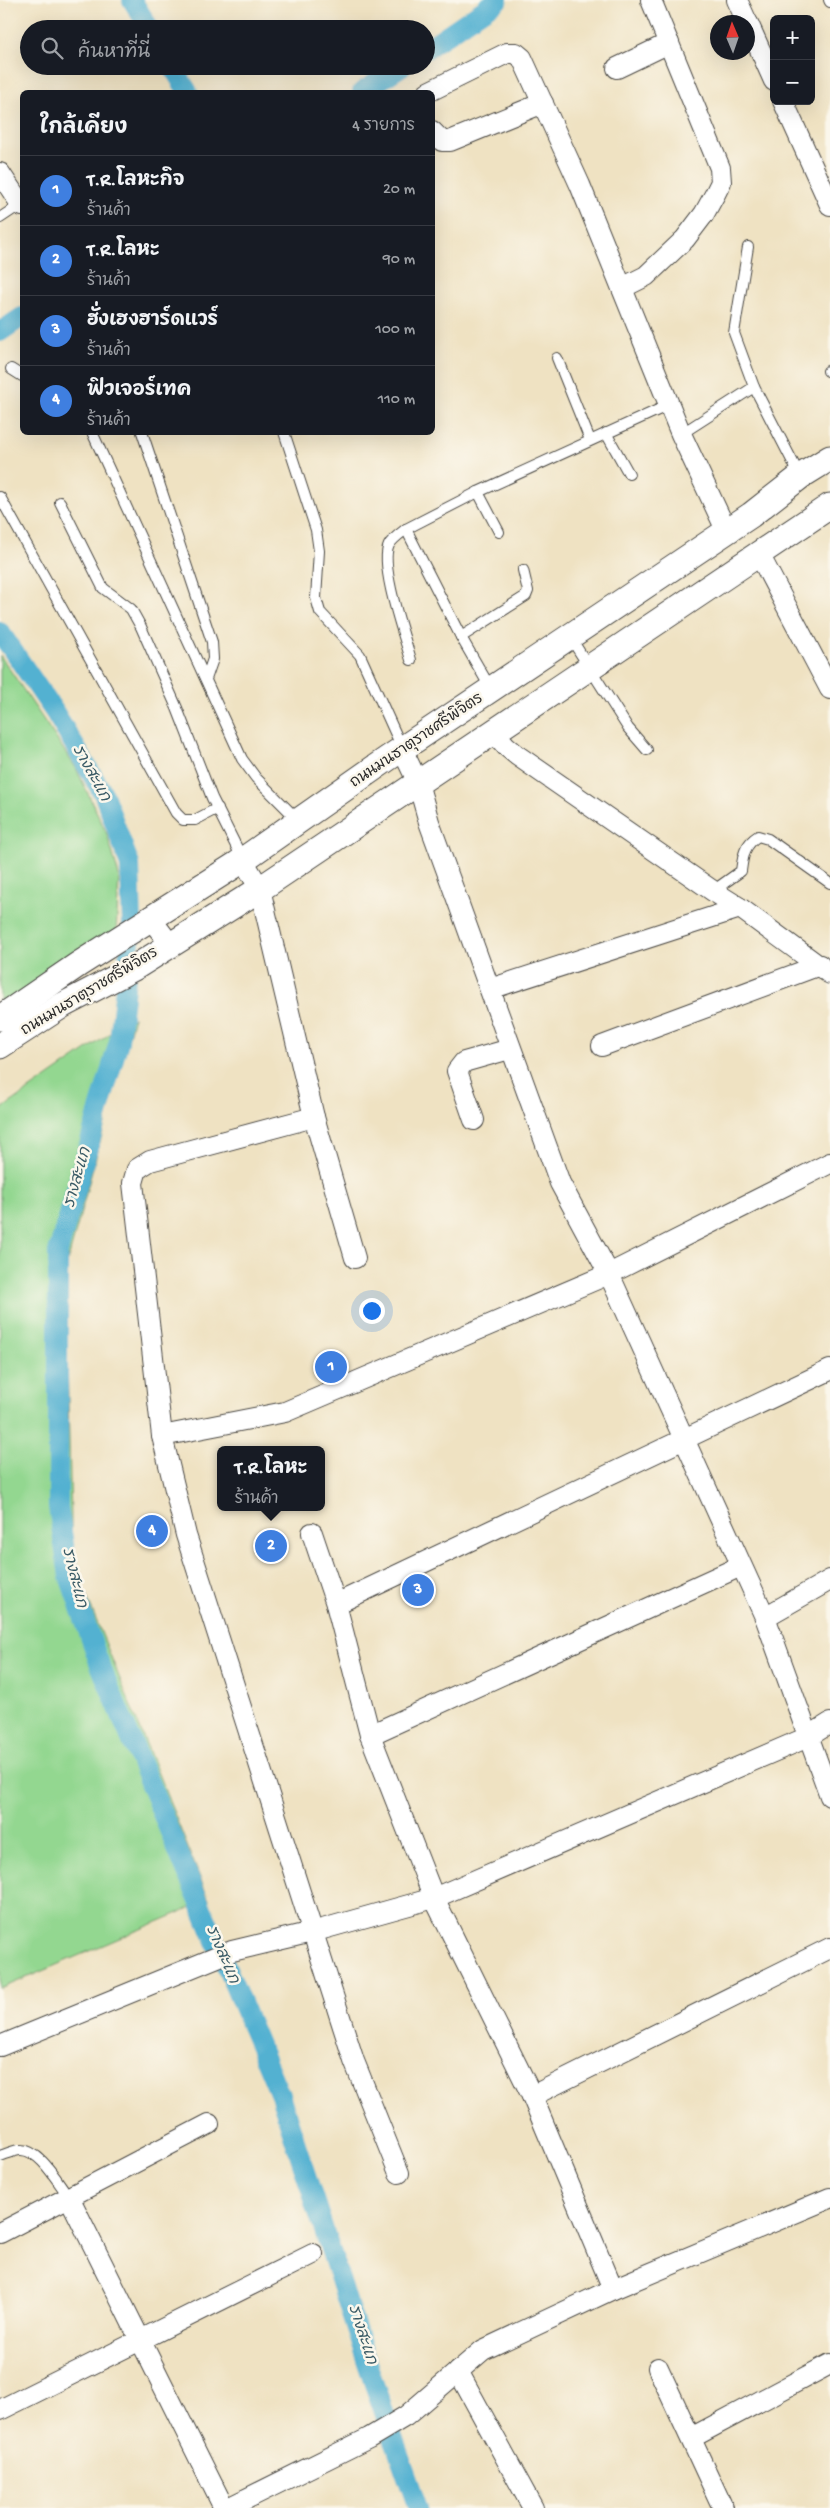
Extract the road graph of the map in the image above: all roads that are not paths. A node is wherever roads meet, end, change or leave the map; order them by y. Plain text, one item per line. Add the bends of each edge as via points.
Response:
1 (651, 0) edge
2 (737, 0) edge
3 (744, 15) edge
4 (755, 39) edge
5 (670, 43) junction
6 (617, 68) dead end
7 (770, 72) edge
8 (432, 90) edge
9 (543, 103) junction
10 (785, 105) edge
11 (435, 134) edge
12 (0, 173) edge
13 (20, 202) edge
14 (830, 205) edge
15 (20, 206) edge
16 (0, 218) edge
17 (748, 247) dead end
18 (622, 288) junction
19 (557, 358) dead end
20 (11, 369) dead end
21 (20, 375) edge
22 (754, 387) junction
23 (669, 405) junction
24 (606, 433) junction
25 (681, 434) junction
26 (93, 435) edge
27 (143, 435) edge
28 (285, 435) edge
29 (590, 440) junction
30 (830, 458) edge
31 (628, 474) dead end
32 (801, 476) junction
33 (478, 492) junction
34 (0, 497) edge
35 (60, 502) dead end
36 (830, 506) edge
37 (406, 529) junction
38 (499, 532) dead end
39 (727, 532) junction
40 (759, 554) junction
41 (523, 570) dead end
42 (461, 637) junction
43 (570, 637) junction
44 (412, 660) dead end
45 (590, 666) junction
46 (206, 679) junction
47 (830, 689) edge
48 (491, 690) junction
49 (493, 731) junction
50 (402, 749) junction
51 (647, 750) dead end
52 (418, 782) junction
53 (218, 808) junction
54 (300, 822) junction
55 (243, 860) junction
56 (830, 883) edge
57 (260, 889) junction
58 (713, 891) junction
59 (740, 908) junction
60 (142, 924) junction
61 (170, 944) junction
62 (825, 970) edge
63 (49, 985) junction
64 (490, 989) junction
65 (72, 1000) junction
66 (0, 1018) edge
67 (0, 1046) edge
68 (602, 1046) dead end
69 (510, 1048) junction
70 (314, 1117) junction
71 (474, 1120) dead end
72 (830, 1163) edge
73 (355, 1258) dead end
74 (609, 1274) junction
75 (830, 1370) edge
76 (162, 1436) junction
77 (686, 1439) junction
78 (312, 1533) dead end
79 (740, 1566) junction
80 (830, 1580) edge
81 (336, 1604) junction
82 (765, 1617) junction
83 (830, 1723) edge
84 (370, 1736) junction
85 (808, 1737) junction
86 (830, 1796) edge
87 (434, 1898) junction
88 (312, 1932) junction
89 (830, 1948) edge
90 (0, 2046) edge
91 (532, 2096) junction
92 (209, 2124) dead end
93 (0, 2156) edge
94 (399, 2173) dead end
95 (69, 2197) junction
96 (830, 2198) edge
97 (0, 2233) edge
98 (313, 2254) dead end
99 (613, 2289) junction
100 (139, 2340) junction
101 (830, 2364) edge
102 (658, 2368) dead end
103 (458, 2371) junction
104 (0, 2410) edge
105 (691, 2438) junction
106 (241, 2505) edge
107 (224, 2508) edge
108 (533, 2508) edge
109 (723, 2508) edge

1 - 5 street
2 - 3 street
4 - 7 street
5 - 6 street
5 - 18 street via 720,168 721,182 704,214 684,239 646,276
8 - 9 street via 507,53 516,53 522,58
9 - 11 street via 450,141 442,142
9 - 18 street
10 - 14 street
12 - 13 street
15 - 16 lane
17 - 22 lane via 734,333
18 - 23 street
19 - 29 lane
20 - 21 lane
22 - 25 lane
22 - 32 lane
23 - 24 lane
23 - 25 street
24 - 29 lane
24 - 31 lane
25 - 39 street
26 - 46 lane
27 - 46 lane via 212,642 213,659
28 - 50 lane via 316,530 319,551 316,598 320,612 360,655
29 - 33 lane
30 - 32 street, ถนนมนธาตุราชศรีพิจิตร
32 - 39 street, ถนนมนธาตุราชศรีพิจิตร
33 - 37 lane
33 - 38 lane
34 - 53 lane via 176,813 183,820 195,820
35 - 53 lane via 103,588 131,609 141,626
36 - 40 street, ถนนมนธาตุราชศรีพิจิตร
37 - 42 lane
37 - 44 lane via 389,545 387,558 389,580
39 - 43 street, ถนนมนธาตุราชศรีพิจิตร
40 - 45 street, ถนนมนธาตุราชศรีพิจิตร
40 - 47 street
41 - 42 lane via 528,591 526,596
42 - 48 lane
43 - 45 lane
43 - 48 street, ถนนมนธาตุราชศรีพิจิตร
45 - 49 street, ถนนมนธาตุราชศรีพิจิตร
45 - 51 lane via 628,728
46 - 54 lane via 242,759 256,778
48 - 50 street, ถนนมนธาตุราชศรีพิจิตร
49 - 52 street, ถนนมนธาตุราชศรีพิจิตร
49 - 58 street via 518,756
50 - 52 street
50 - 54 street, ถนนมนธาตุราชศรีพิจิตร
52 - 57 street, ถนนมนธาตุราชศรีพิจิตร
52 - 64 street via 429,822
53 - 55 lane
54 - 55 street, ถนนมนธาตุราชศรีพิจิตร
55 - 57 street
55 - 60 street, ถนนมนธาตุราชศรีพิจิตร
56 - 58 lane via 768,839 758,836 744,852 741,871
57 - 61 street, ถนนมนธาตุราชศรีพิจิตร
57 - 70 street
58 - 59 street
59 - 62 street
59 - 64 street
60 - 61 street
60 - 63 street, ถนนมนธาตุราชศรีพิจิตร
61 - 65 street, ถนนมนธาตุราชศรีพิจิตร via 134,968
62 - 68 street
63 - 65 street
63 - 66 street, ถนนมนธาตุราชศรีพิจิตร
64 - 69 street
65 - 67 street, ถนนมนธาตุราชศรีพิจิตร
69 - 71 street via 464,1062 457,1071
69 - 74 street via 560,1183
70 - 73 street
70 - 76 street via 150,1161 137,1169 133,1183
72 - 74 street
74 - 76 street via 285,1412
74 - 77 street
75 - 77 street
76 - 88 street via 186,1535
77 - 79 street
77 - 81 street
78 - 81 street
79 - 82 street
79 - 84 street
80 - 82 street
81 - 84 street
82 - 85 street
83 - 85 street
84 - 87 street
85 - 86 street
85 - 87 street
87 - 88 street
87 - 91 street
88 - 90 street via 232,1951
88 - 94 street via 354,2061
89 - 91 street
91 - 99 street
92 - 95 street
93 - 95 lane via 19,2150 30,2151
95 - 97 street
95 - 100 street
96 - 99 street
98 - 100 street
99 - 103 street via 483,2350
100 - 104 street
100 - 107 street
101 - 105 street
102 - 105 street
103 - 106 street via 406,2416
103 - 108 street
105 - 109 street

